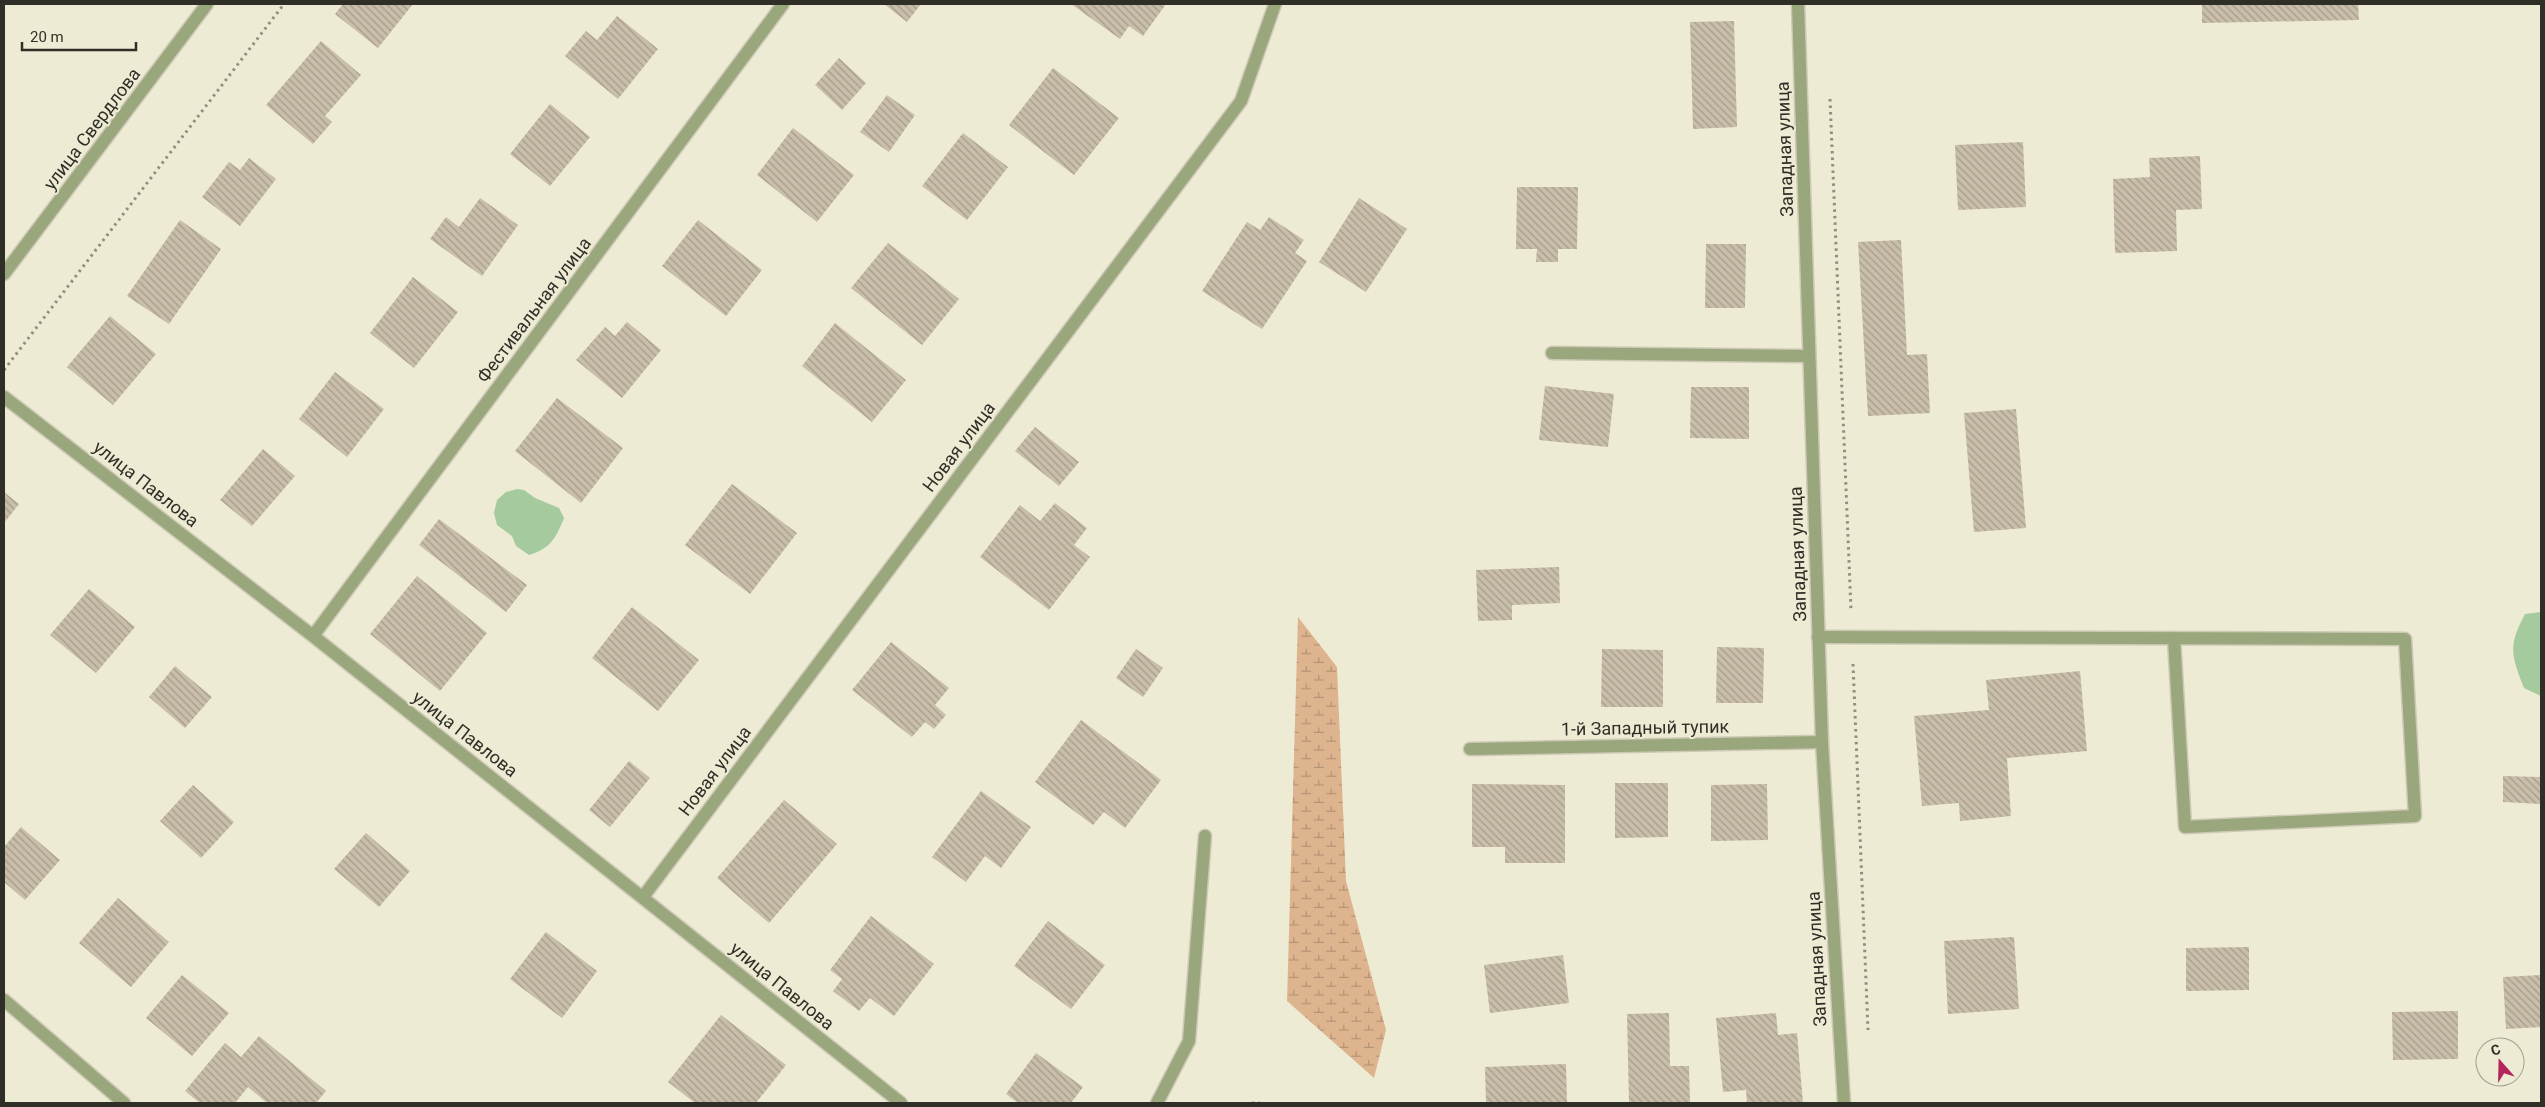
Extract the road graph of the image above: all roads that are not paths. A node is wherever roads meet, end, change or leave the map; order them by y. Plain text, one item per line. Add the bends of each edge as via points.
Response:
1 (208, 4) edge
2 (783, 4) edge
3 (1275, 4) edge
4 (1798, 4) edge
5 (4, 274) edge
6 (1552, 353) dead end
7 (1809, 356) junction
8 (4, 397) edge
9 (313, 636) junction
10 (1818, 637) junction
11 (2174, 638) junction
12 (1822, 742) junction
13 (1470, 749) dead end
14 (1205, 836) dead end
15 (643, 897) junction
16 (4, 1000) edge
17 (124, 1103) edge
18 (901, 1103) edge
19 (1157, 1103) edge
20 (1844, 1103) edge

1 - 5 street, улица Свердлова
2 - 9 street, Фестивальная улица
3 - 15 street, Новая улица via 1240,102
4 - 7 street, Западная улица
6 - 7 street
7 - 10 street, Западная улица
8 - 9 street, улица Павлова
9 - 15 street, улица Павлова
10 - 11 street
10 - 12 street, Западная улица
11 - 11 street via 2405,639 2415,816 2185,827
12 - 13 street, 1-й Западный тупик
12 - 20 street, Западная улица
14 - 19 street via 1189,1042
15 - 18 street, улица Павлова
16 - 17 street

